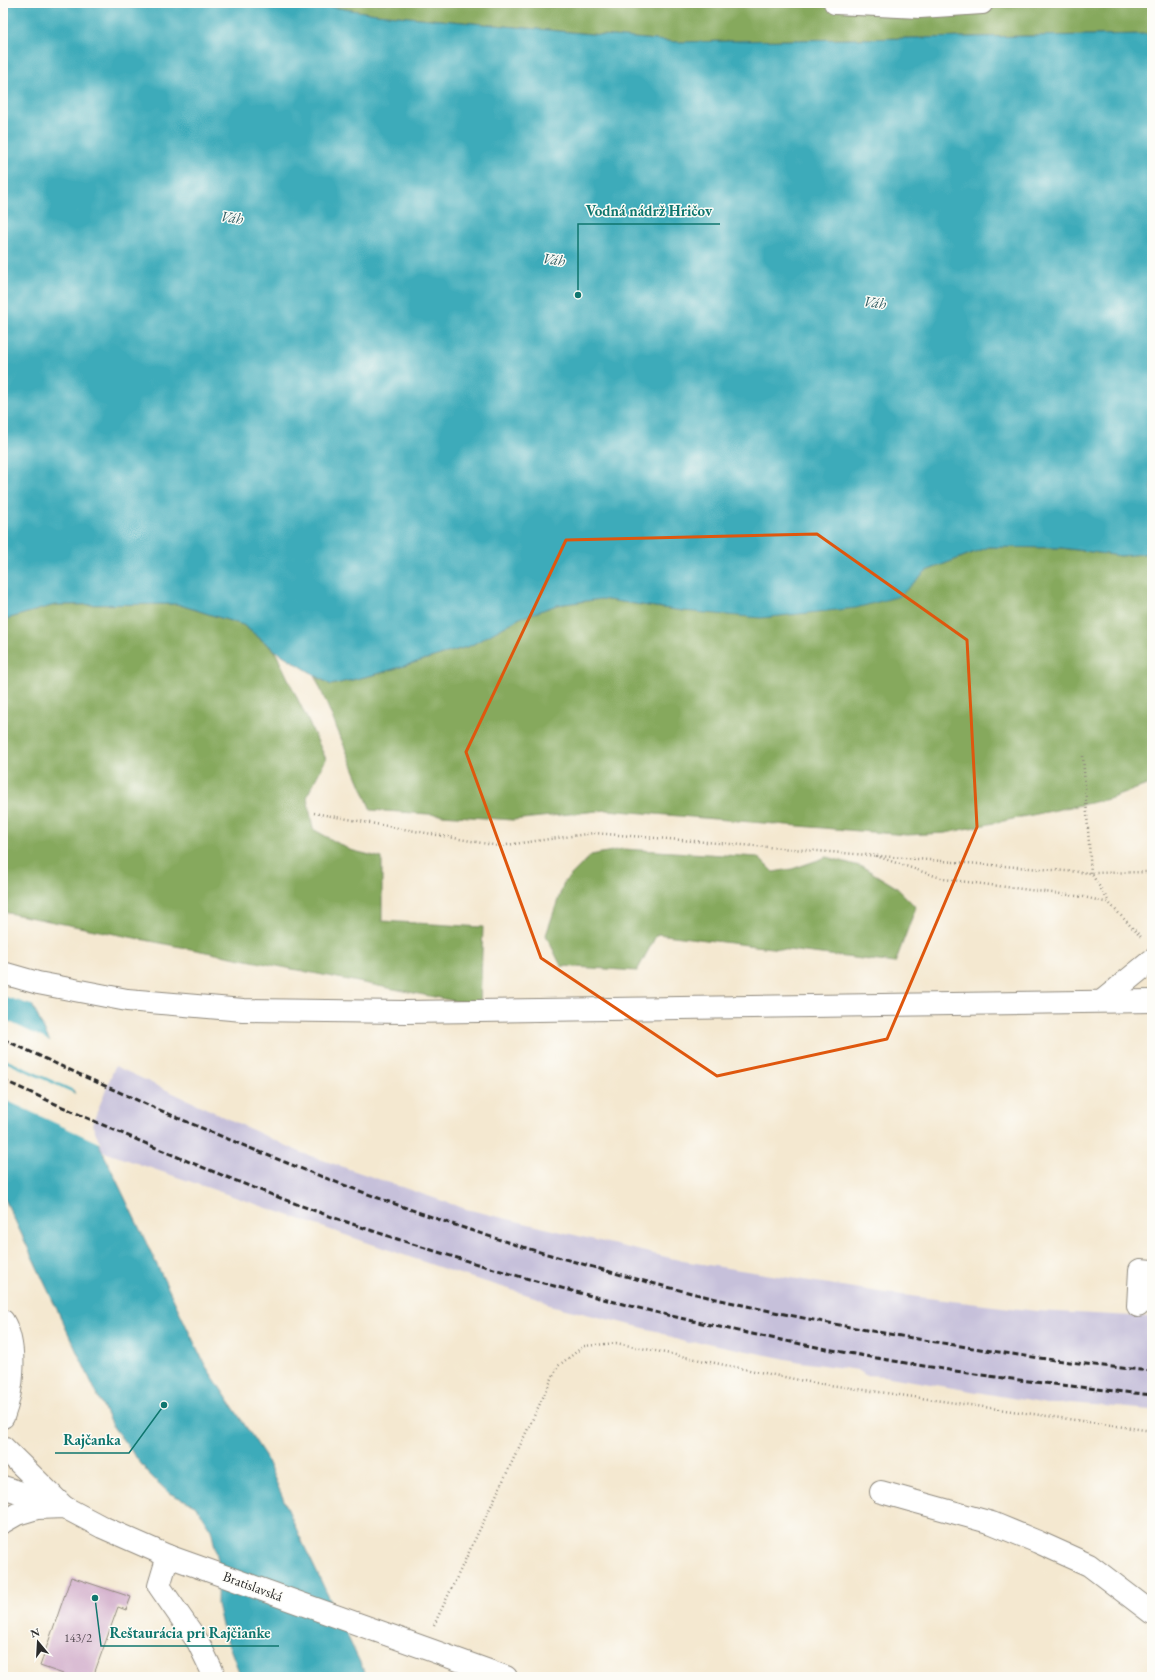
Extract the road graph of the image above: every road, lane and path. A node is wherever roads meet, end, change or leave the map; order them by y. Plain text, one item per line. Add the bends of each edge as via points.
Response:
1 (835, 3) edge
2 (982, 3) edge
3 (1083, 756) dead end
4 (314, 812) dead end
5 (871, 855) junction
6 (1152, 872) edge
7 (1091, 873) junction
8 (1109, 903) junction
9 (1146, 937) dead end
10 (1152, 960) edge
11 (3, 973) edge
12 (1102, 1001) junction
13 (1152, 1001) edge
14 (1152, 1271) edge
15 (1138, 1306) dead end
16 (3, 1321) edge
17 (3, 1417) edge
18 (1152, 1431) edge
19 (3, 1447) edge
20 (3, 1486) edge
21 (881, 1492) dead end
22 (64, 1507) junction
23 (3, 1522) edge
24 (168, 1556) junction
25 (1152, 1613) edge
26 (423, 1647) junction
27 (215, 1677) edge
28 (506, 1677) edge

1 - 2 street via 920,7
3 - 7 path
4 - 5 path via 499,846 594,833
5 - 7 path
5 - 8 path via 944,879 1084,897
6 - 7 path
7 - 8 path
8 - 9 path via 1141,938
10 - 12 street
11 - 12 street via 38,983 127,1000 258,1010 405,1012
12 - 13 street
14 - 15 street via 1140,1270
16 - 17 street via 8,1330 12,1372
18 - 26 path via 809,1382 616,1342 584,1346 558,1366
19 - 22 street
20 - 22 street
21 - 25 street via 992,1523 1038,1542 1089,1565
22 - 23 street, Bratislavská via 37,1508 16,1514
22 - 24 street, Bratislavská
24 - 26 street, Bratislavská
24 - 27 street via 159,1586 198,1642
26 - 28 street, Bratislavská

